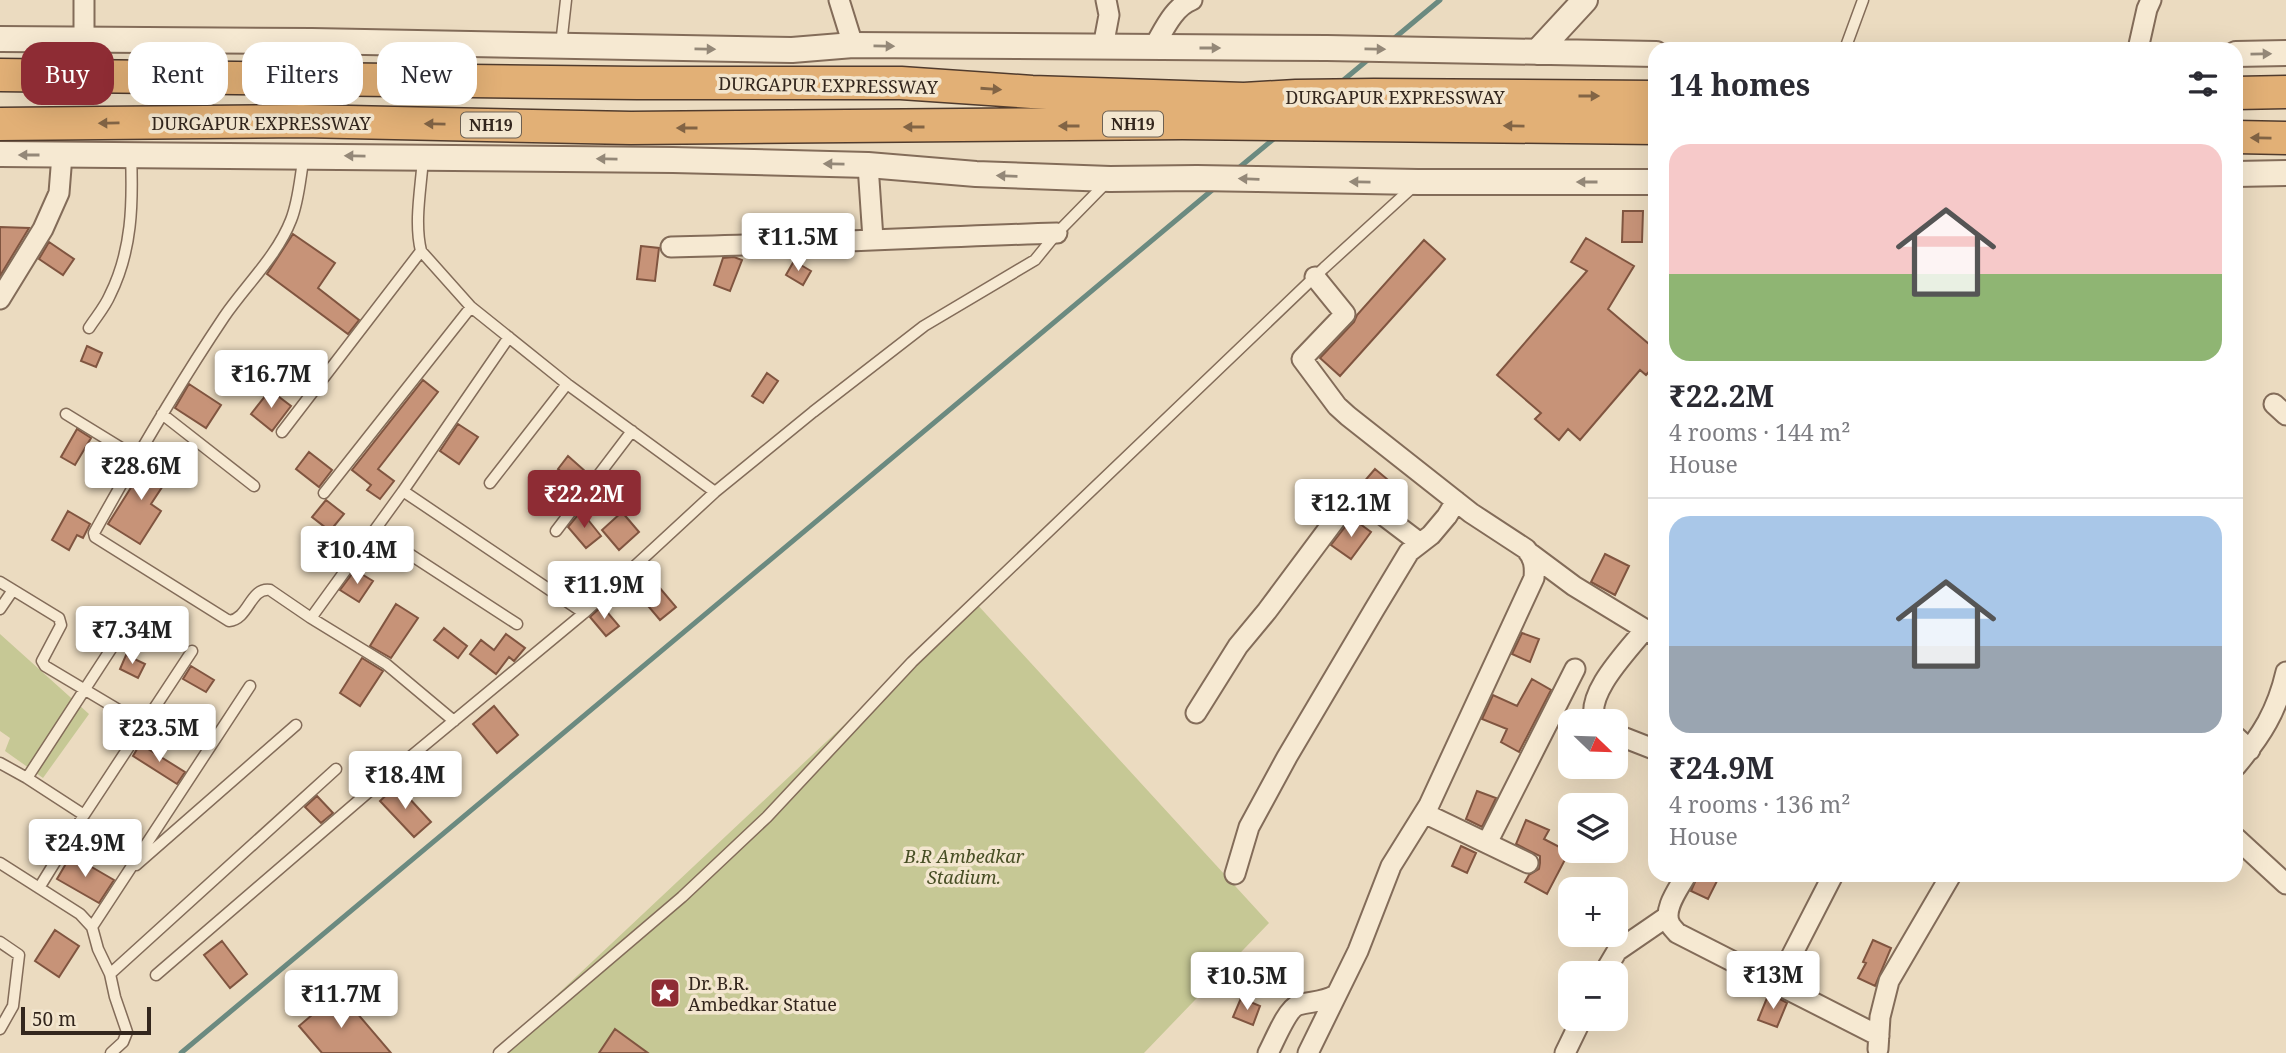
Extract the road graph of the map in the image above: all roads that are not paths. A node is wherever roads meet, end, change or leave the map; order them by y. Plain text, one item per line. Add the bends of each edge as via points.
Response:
1 (84, 0) edge
2 (566, 0) edge
3 (839, 0) edge
4 (1106, 0) edge
5 (1192, 0) edge
6 (1585, 0) edge
7 (1863, 0) edge
8 (2151, 0) edge
9 (0, 39) edge
10 (84, 40) junction
11 (1848, 42) edge
12 (2140, 42) edge
13 (853, 45) junction
14 (561, 46) junction
15 (1103, 47) junction
16 (1153, 48) junction
17 (1538, 52) junction
18 (2286, 53) edge
19 (1648, 54) edge
20 (2243, 54) edge
21 (0, 75) edge
22 (2286, 92) edge
23 (2243, 93) edge
24 (1648, 97) edge
25 (1290, 110) junction
26 (0, 124) edge
27 (1648, 128) edge
28 (2243, 137) edge
29 (2286, 138) edge
30 (0, 155) edge
31 (62, 155) junction
32 (131, 155) junction
33 (304, 156) junction
34 (423, 157) junction
35 (868, 165) junction
36 (2286, 173) edge
37 (2243, 174) edge
38 (1110, 179) junction
39 (1418, 182) junction
40 (1648, 182) edge
41 (1056, 233) junction
42 (873, 239) junction
43 (671, 247) dead end
44 (421, 251) junction
45 (1315, 277) junction
46 (0, 299) edge
47 (471, 307) junction
48 (89, 328) dead end
49 (509, 337) junction
50 (567, 384) junction
51 (66, 414) dead end
52 (162, 414) junction
53 (632, 431) junction
54 (282, 432) dead end
55 (136, 457) junction
56 (491, 483) dead end
57 (254, 486) dead end
58 (403, 491) junction
59 (715, 492) junction
60 (324, 494) dead end
61 (1456, 501) junction
62 (374, 531) junction
63 (556, 531) dead end
64 (1420, 543) junction
65 (1531, 554) junction
66 (0, 582) edge
67 (13, 590) junction
68 (0, 609) edge
69 (584, 613) junction
70 (311, 618) junction
71 (517, 624) dead end
72 (124, 629) dead end
73 (1648, 631) edge
74 (1648, 634) edge
75 (192, 651) dead end
76 (1574, 669) dead end
77 (2286, 672) edge
78 (250, 686) dead end
79 (84, 690) junction
80 (1593, 709) edge
81 (1196, 713) dead end
82 (454, 721) junction
83 (144, 725) junction
84 (296, 725) dead end
85 (1628, 739) edge
86 (2243, 743) edge
87 (1648, 747) edge
88 (0, 763) edge
89 (336, 769) dead end
90 (27, 778) junction
91 (1424, 813) junction
92 (83, 815) junction
93 (1487, 843) junction
94 (2243, 844) edge
95 (0, 863) edge
96 (1528, 863) dead end
97 (126, 874) junction
98 (1235, 874) dead end
99 (1682, 882) edge
100 (1829, 882) edge
101 (1947, 882) edge
102 (2286, 884) edge
103 (39, 888) junction
104 (1668, 916) junction
105 (92, 928) junction
106 (0, 942) edge
107 (1611, 961) edge
108 (110, 974) junction
109 (156, 975) dead end
110 (1777, 984) junction
111 (1336, 995) junction
112 (0, 1029) edge
113 (1576, 1031) edge
114 (111, 1053) edge
115 (499, 1053) edge
116 (1268, 1053) edge
117 (1308, 1053) edge
118 (1565, 1053) edge

1 - 10 street
2 - 14 lane
3 - 13 street
4 - 15 street via 1109,15
5 - 16 street via 1177,11
6 - 17 street
7 - 11 lane
8 - 12 street
9 - 10 street
10 - 14 street
14 -> 13 street via 792,50
13 -> 15 street
15 - 16 street
16 -> 17 street
17 - 19 street
20 -> 18 street
21 -> 25 highway, DURGAPUR EXPRESSWAY / NH19 via 901,83 1244,99
22 - 23 highway
25 -> 24 highway, DURGAPUR EXPRESSWAY / NH19 via 1374,95
25 -> 26 highway, DURGAPUR EXPRESSWAY / NH19 via 631,128 302,121
27 -> 25 highway, DURGAPUR EXPRESSWAY / NH19 via 1364,125
29 -> 28 highway
31 -> 30 street
31 - 32 street
31 - 46 street via 59,193 43,229
32 - 33 street
32 - 48 lane via 133,204 125,257 110,296
34 -> 33 street
33 - 52 lane via 292,219
35 -> 34 street
34 - 44 lane via 418,224
38 -> 35 street
35 - 42 street
36 - 37 street
39 -> 38 street
38 - 41 lane
40 -> 39 street
39 - 45 lane
41 - 42 street
41 - 59 lane via 1035,260 925,326
42 - 43 street
44 - 47 lane
44 - 54 lane
45 - 61 street via 1345,314 1302,359 1337,406
45 - 115 lane via 912,662 767,817 682,897
47 - 49 lane
47 - 60 lane
49 - 50 lane
49 - 58 lane
50 - 53 lane
50 - 56 lane
51 - 55 lane
52 - 55 lane
52 - 57 lane
53 - 59 lane
53 - 63 lane
55 - 70 lane via 95,537 229,621 240,617 264,589
58 - 62 lane
58 - 69 lane
59 - 69 lane
61 - 64 street
61 - 65 street
62 - 70 lane
62 - 71 lane
64 - 81 street via 1363,499 1352,499 1238,646
64 - 98 street via 1400,566 1287,757 1249,827
65 - 73 street
65 - 91 street via 1534,578
66 - 67 lane
67 - 68 lane
67 - 79 lane via 59,618 61,625 42,661
69 - 82 lane
70 - 82 lane via 386,664
72 - 79 lane
74 - 80 street via 1597,692
75 - 83 lane
76 - 93 street
77 - 86 street via 2270,721
78 - 97 lane
79 - 83 lane
79 - 90 lane
82 - 109 lane
83 - 92 lane
84 - 97 lane
85 - 87 street
88 - 90 lane
89 - 108 lane
90 - 92 lane
91 - 93 street
91 - 111 street via 1391,866
92 - 103 lane
93 - 96 street
94 - 102 street
95 - 103 lane
97 - 105 lane
99 - 104 street
100 - 110 street
101 - 110 street via 1889,981 1879,1043
103 - 105 lane
104 - 107 street via 1617,951
104 - 110 street via 1678,933
105 - 108 lane
106 - 112 lane via 19,955 13,1006
108 - 114 lane via 127,1032
111 - 116 street via 1290,1010
111 - 117 street
113 - 118 street

